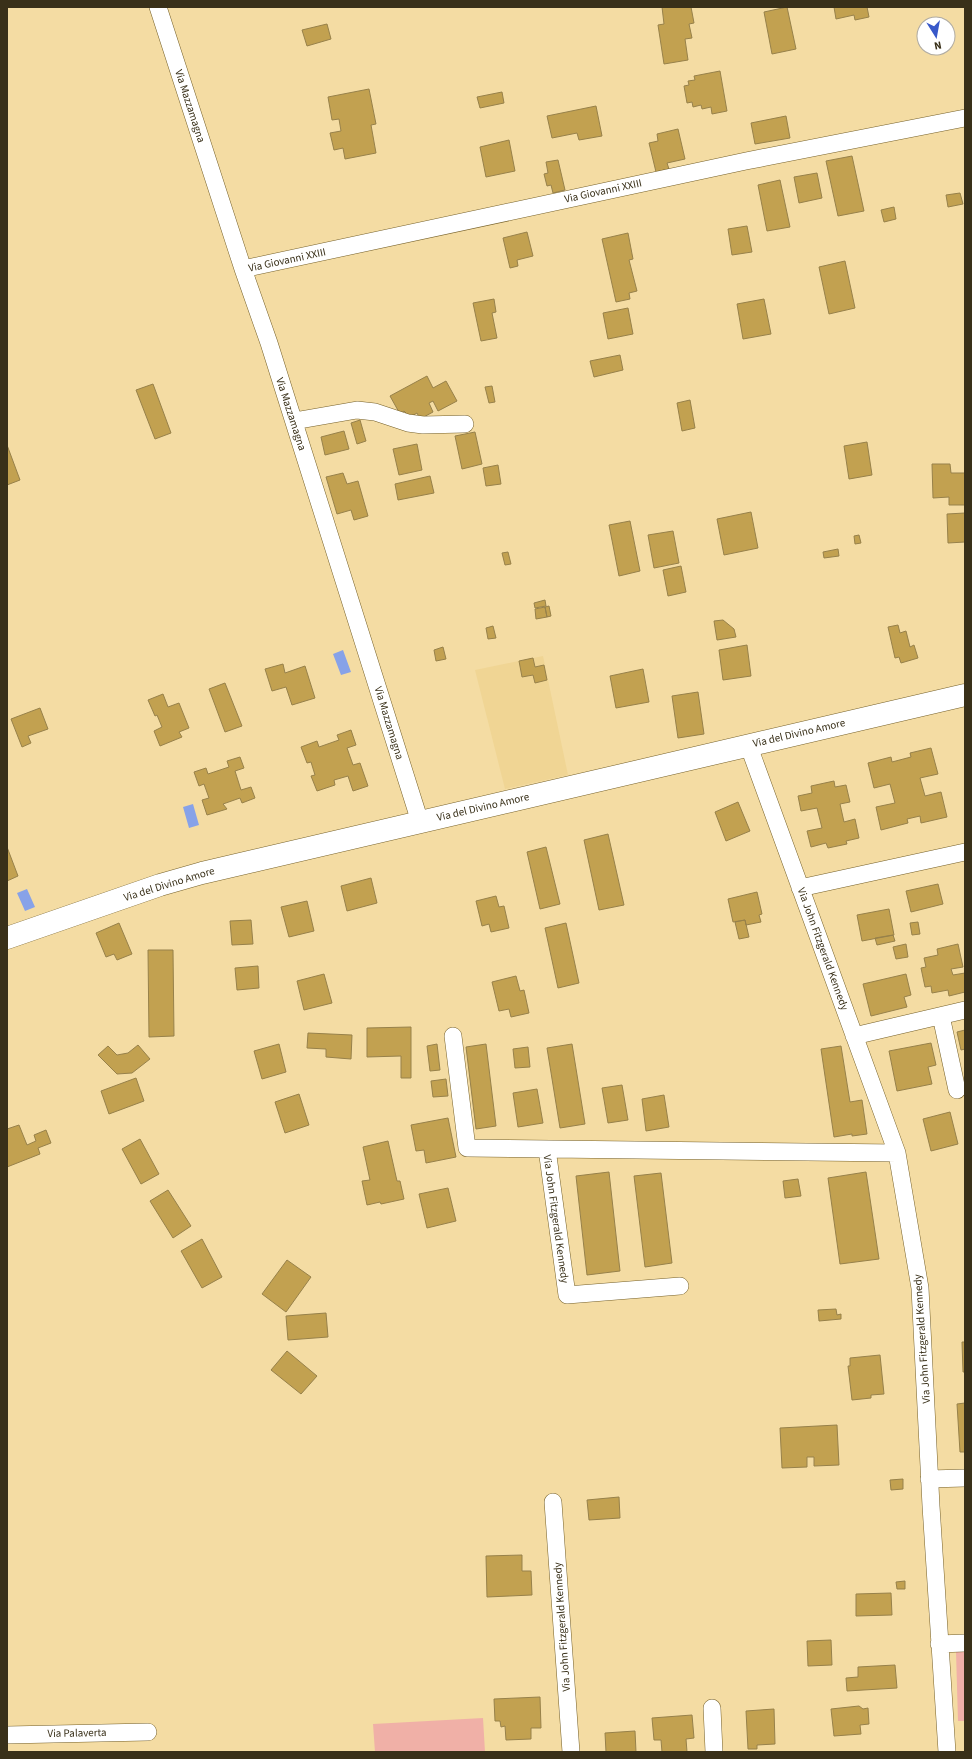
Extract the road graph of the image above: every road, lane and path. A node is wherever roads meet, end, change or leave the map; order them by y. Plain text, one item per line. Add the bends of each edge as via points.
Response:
1 (158, 7) edge
2 (965, 118) edge
3 (243, 269) junction
4 (294, 421) junction
5 (465, 424) dead end
6 (965, 695) edge
7 (748, 744) junction
8 (420, 822) junction
9 (965, 852) edge
10 (800, 888) junction
11 (7, 938) edge
12 (965, 1010) edge
13 (941, 1016) junction
14 (453, 1036) dead end
15 (854, 1036) junction
16 (957, 1090) dead end
17 (547, 1149) junction
18 (897, 1153) junction
19 (680, 1286) dead end
20 (965, 1478) edge
21 (929, 1479) junction
22 (553, 1502) dead end
23 (965, 1643) edge
24 (939, 1644) junction
25 (712, 1708) dead end
26 (148, 1732) dead end
27 (7, 1735) edge
28 (571, 1752) edge
29 (714, 1752) edge
30 (947, 1752) edge

1 - 3 street, Via Mazzamagna
2 - 3 street, Via Giovanni XXIII via 746,160
3 - 4 street, Via Mazzamagna
4 - 5 street via 357,410 375,412 395,420 416,424
4 - 8 street, Via Mazzamagna
6 - 7 main road, Via del Divino Amore
7 - 8 main road, Via del Divino Amore
7 - 10 street, Via John Fitzgerald Kennedy
8 - 11 main road, Via del Divino Amore via 202,873
9 - 10 street
10 - 15 street, Via John Fitzgerald Kennedy
12 - 13 street
13 - 15 street
13 - 16 street
14 - 17 street, Via John Fitzgerald Kennedy via 467,1148
15 - 18 street, Via John Fitzgerald Kennedy
17 - 18 street, Via John Fitzgerald Kennedy
17 - 19 street, Via John Fitzgerald Kennedy via 567,1295
18 - 21 street, Via John Fitzgerald Kennedy via 920,1288
20 - 21 street
21 - 24 street, Via John Fitzgerald Kennedy
22 - 28 street, Via John Fitzgerald Kennedy
23 - 24 street
24 - 30 street, Via John Fitzgerald Kennedy
25 - 29 street
26 - 27 street, Via Palaverta

